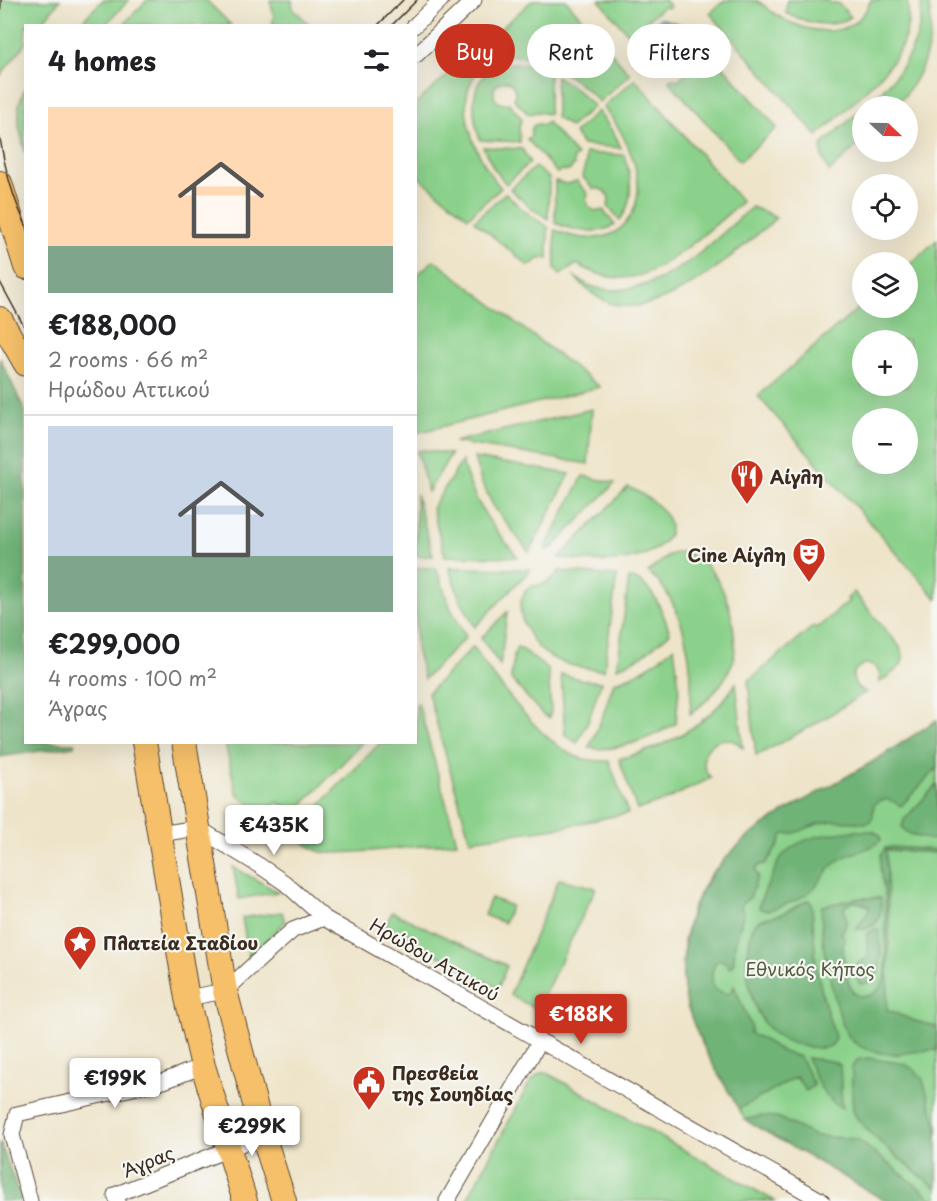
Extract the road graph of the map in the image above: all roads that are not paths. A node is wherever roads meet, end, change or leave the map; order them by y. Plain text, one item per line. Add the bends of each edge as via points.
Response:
1 (441, 0) edge
2 (474, 0) edge
3 (416, 24) edge
4 (417, 54) edge
5 (0, 183) edge
6 (24, 261) edge
7 (0, 319) edge
8 (24, 361) edge
9 (144, 744) edge
10 (184, 744) edge
11 (198, 828) junction
12 (159, 834) junction
13 (324, 918) junction
14 (225, 991) junction
15 (187, 998) junction
16 (540, 1041) junction
17 (203, 1066) junction
18 (262, 1135) junction
19 (230, 1148) junction
20 (116, 1198) edge
21 (30, 1201) edge
22 (245, 1201) edge
23 (284, 1201) edge
24 (447, 1201) edge
25 (822, 1201) edge

1 - 3 street
2 - 4 street
5 - 6 main road
7 - 8 main road
9 - 12 main road
10 - 11 main road
11 - 12 street
11 - 13 street, Ηρώδου Αττικού via 285,883
11 - 14 main road
12 - 15 main road
13 - 14 street via 293,930
13 - 16 street, Ηρώδου Αττικού
14 - 15 street
14 - 18 main road
15 - 17 main road
16 - 24 street
16 - 25 street, Ηρώδου Αττικού
17 - 19 main road
17 - 21 street via 164,1082 17,1114 12,1136
18 - 19 street, Άγρας
18 - 23 main road
19 - 20 street, Άγρας
19 - 22 main road

